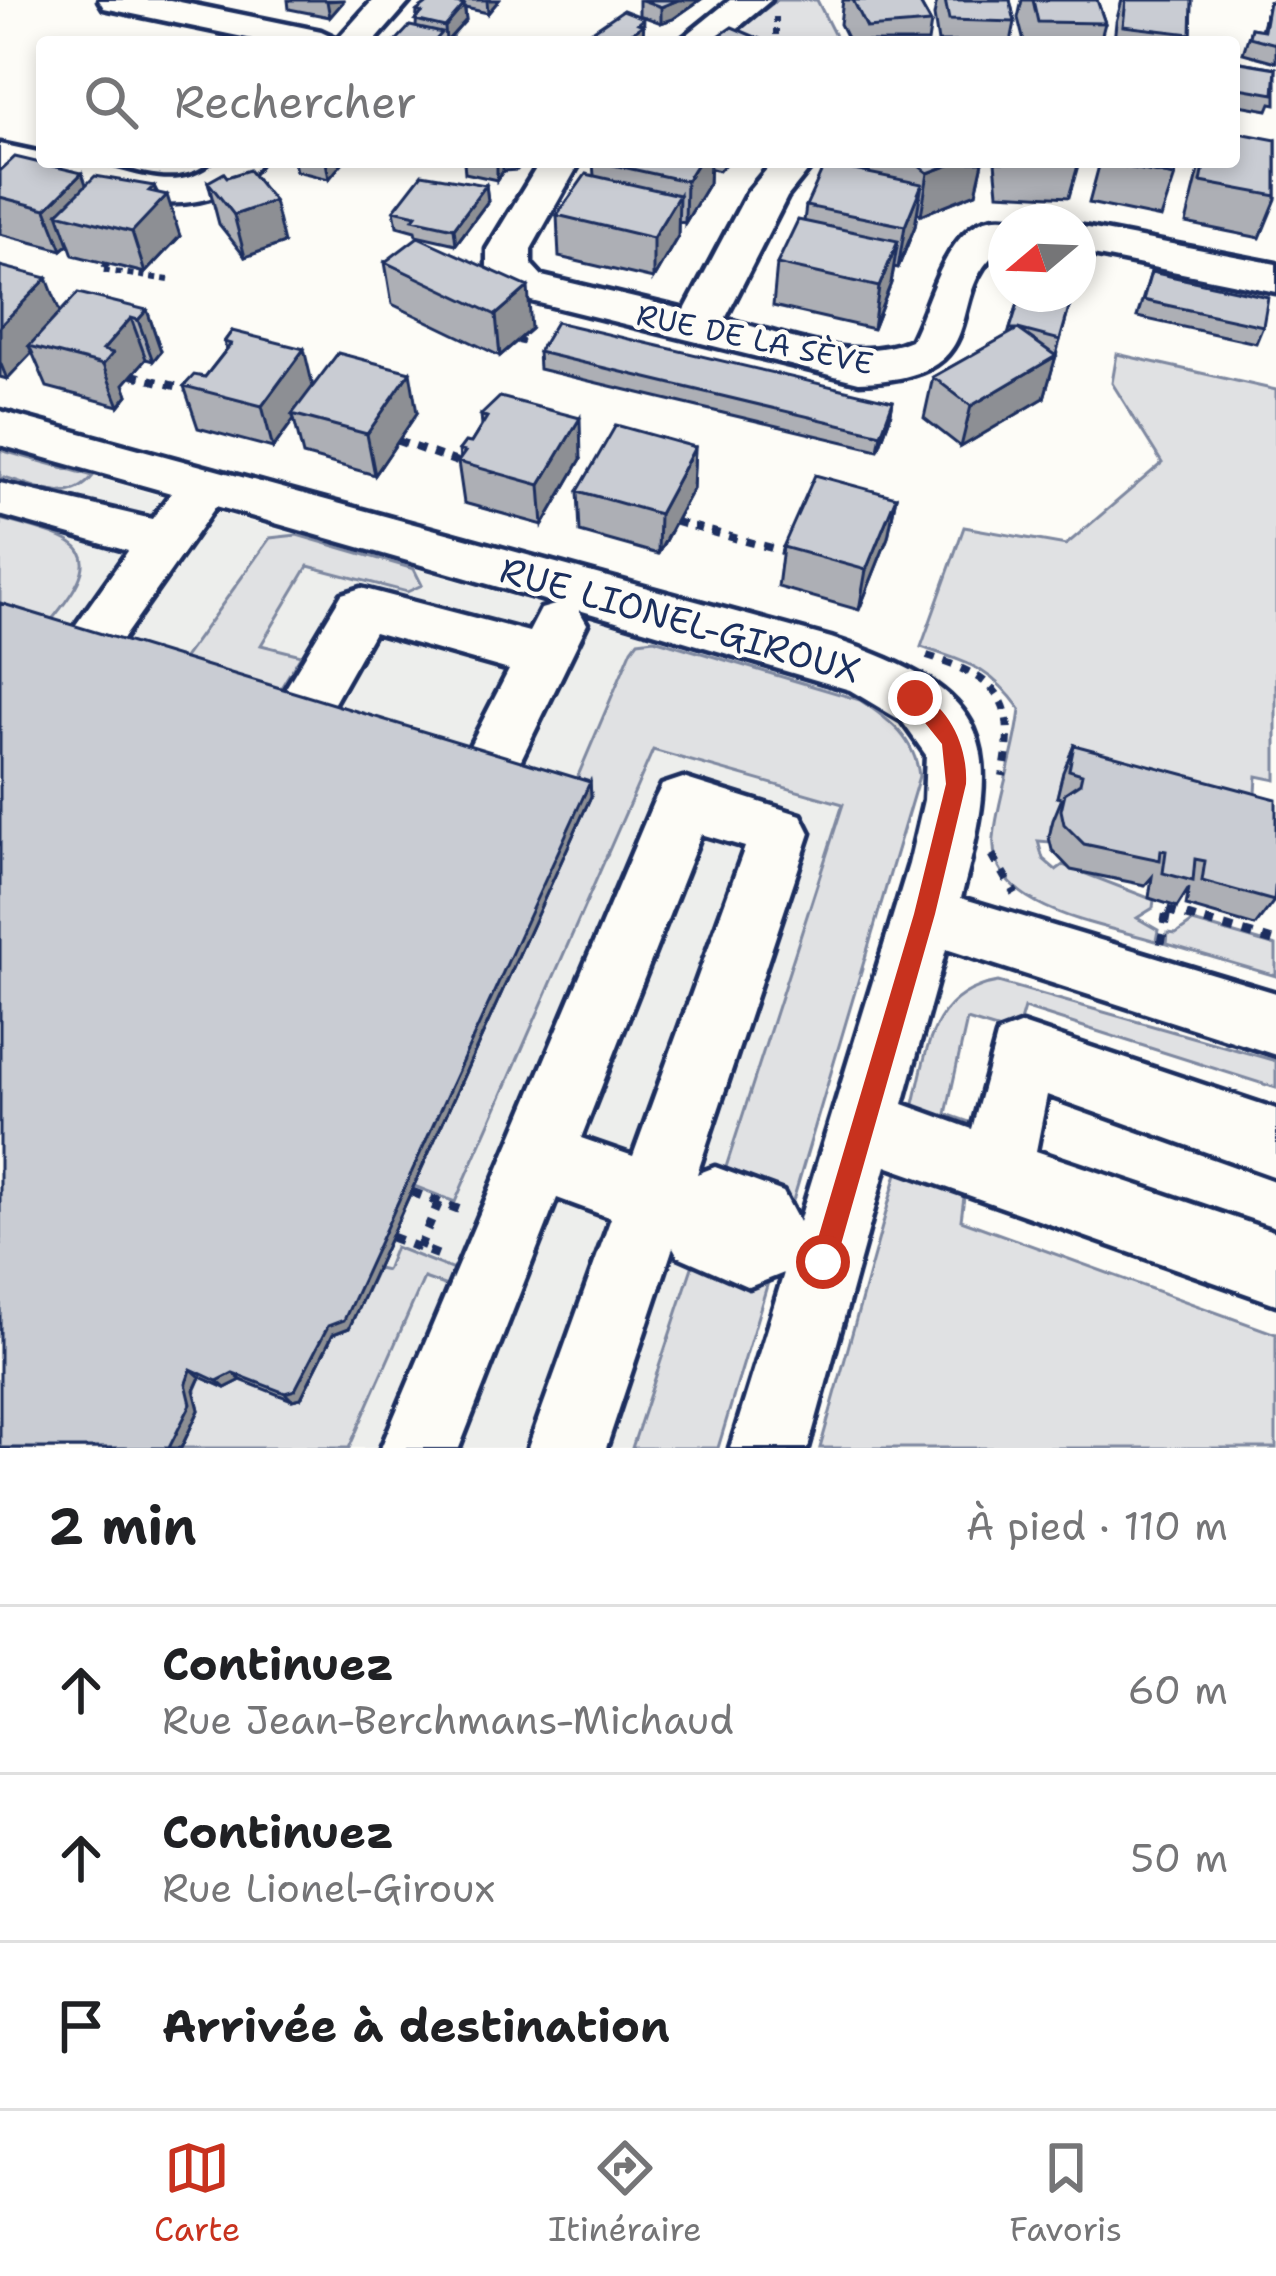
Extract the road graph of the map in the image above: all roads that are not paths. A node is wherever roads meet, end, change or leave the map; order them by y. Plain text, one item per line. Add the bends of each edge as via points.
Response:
1 (117, 0) edge
2 (393, 0) edge
3 (753, 0) edge
4 (292, 36) edge
5 (360, 36) edge
6 (706, 36) edge
7 (0, 156) edge
8 (36, 164) edge
9 (52, 168) edge
10 (233, 168) edge
11 (556, 168) edge
12 (790, 168) edge
13 (988, 235) edge
14 (1096, 243) edge
15 (1276, 278) edge
16 (697, 329) junction
17 (0, 428) edge
18 (204, 485) junction
19 (6, 499) dead end
20 (163, 542) junction
21 (578, 589) junction
22 (89, 643) edge
23 (544, 658) junction
24 (302, 708) edge
25 (489, 765) edge
26 (924, 914) junction
27 (1276, 1024) edge
28 (863, 1124) junction
29 (1276, 1143) edge
30 (538, 1157) junction
31 (997, 1172) junction
32 (673, 1205) junction
33 (797, 1252) junction
34 (1276, 1268) edge
35 (420, 1448) edge
36 (567, 1448) edge
37 (769, 1448) edge

1 - 4 street
2 - 5 street
3 - 6 street
7 - 8 street
9 - 10 street via 165,194 215,185
11 - 16 street, RUE DE LA SÈVE via 509,249 509,267 538,291
12 - 16 street via 768,193
13 - 16 street, RUE DE LA SÈVE via 969,251 933,343 908,362 859,367
14 - 15 street
17 - 18 street, RUE LIONEL-GIROUX
18 - 20 street
18 - 21 street, RUE LIONEL-GIROUX
19 - 20 street
20 - 22 street
21 - 23 street
21 - 26 street, RUE LIONEL-GIROUX via 831,660 915,698 938,720 957,762
23 - 24 street via 361,608
23 - 25 street
26 - 27 street
26 - 28 street, RUE LIONEL-GIROUX
28 - 31 street
28 - 33 street, RUE LIONEL-GIROUX
29 - 31 street via 1022,1055
30 - 32 street
30 - 32 street via 683,803 780,833
30 - 35 street
31 - 34 street
32 - 33 street via 703,1232 749,1251
32 - 36 street
33 - 37 street, RUE LIONEL-GIROUX

